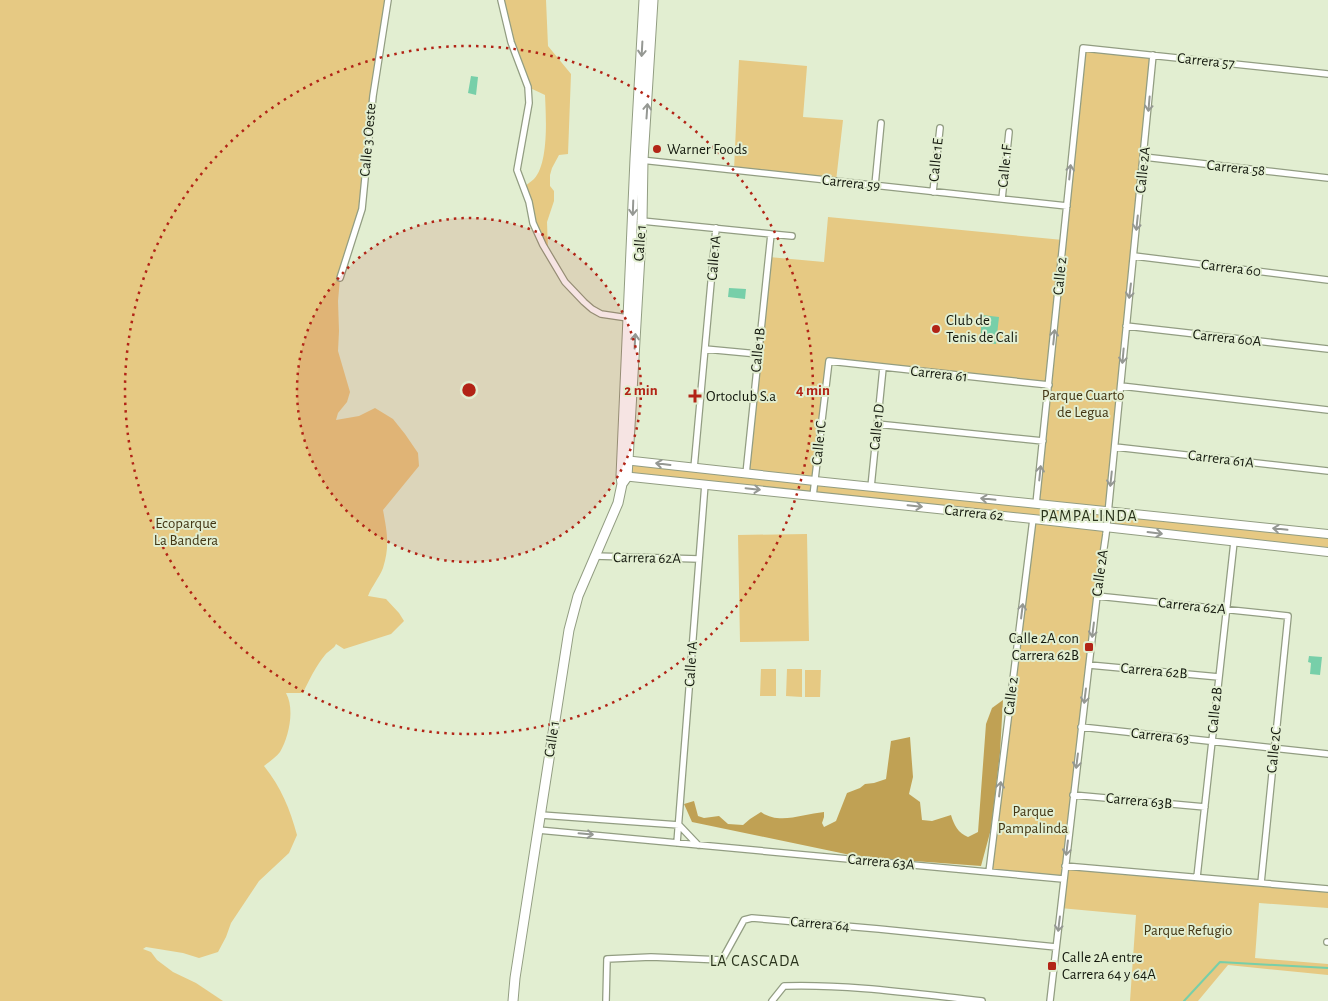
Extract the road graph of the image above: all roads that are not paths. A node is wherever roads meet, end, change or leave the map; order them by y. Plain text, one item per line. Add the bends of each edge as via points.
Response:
1 (388, 0) edge
2 (501, 0) edge
3 (644, 0) edge
4 (653, 0) edge
5 (1083, 48) joint
6 (1153, 55) junction
7 (1328, 74) edge
8 (881, 123) dead end
9 (940, 128) dead end
10 (1009, 132) dead end
11 (1144, 157) junction
12 (639, 160) junction
13 (1328, 178) edge
14 (875, 185) junction
15 (933, 192) junction
16 (1002, 199) junction
17 (1067, 206) junction
18 (642, 221) junction
19 (716, 228) junction
20 (771, 234) junction
21 (792, 236) dead end
22 (1134, 256) junction
23 (340, 278) dead end
24 (1328, 280) edge
25 (628, 318) junction
26 (1126, 326) junction
27 (705, 349) junction
28 (1328, 349) edge
29 (758, 354) junction
30 (829, 361) joint
31 (883, 368) junction
32 (1048, 386) junction
33 (1121, 386) junction
34 (1328, 410) edge
35 (877, 424) junction
36 (1043, 441) junction
37 (1115, 447) junction
38 (625, 460) junction
39 (694, 468) junction
40 (1328, 471) edge
41 (746, 474) junction
42 (623, 479) junction
43 (815, 481) junction
44 (705, 484) junction
45 (870, 487) junction
46 (950, 495) junction
47 (813, 496) junction
48 (1036, 504) junction
49 (948, 510) junction
50 (1108, 511) junction
51 (1033, 519) junction
52 (1106, 527) junction
53 (1328, 534) edge
54 (1234, 542) junction
55 (1328, 552) edge
56 (594, 556) junction
57 (699, 559) junction
58 (1097, 596) junction
59 (1226, 610) junction
60 (1288, 616) joint
61 (1089, 664) junction
62 (1219, 676) junction
63 (1081, 727) junction
64 (1212, 742) junction
65 (1274, 748) junction
66 (1328, 754) edge
67 (1073, 794) junction
68 (1205, 807) junction
69 (541, 815) junction
70 (679, 825) junction
71 (538, 830) junction
72 (677, 843) junction
73 (698, 845) junction
74 (1065, 866) junction
75 (990, 872) junction
76 (1197, 878) junction
77 (1063, 880) junction
78 (1261, 883) junction
79 (1328, 889) edge
80 (1056, 947) junction
81 (512, 1001) edge
82 (606, 1001) edge
83 (772, 1001) edge
84 (982, 1001) edge
85 (1050, 1001) edge

1 - 23 street, Calle 3 Oeste via 373,96 362,209
2 - 25 street via 528,87 529,103 517,170 536,230 564,282 592,310
3 -> 12 main road, Calle 1
12 -> 4 main road, Calle 1
5 - 6 street, Carrera 57
17 -> 5 street, Calle 2
6 - 7 street, Carrera 57
6 -> 11 street, Calle 2A
8 - 14 street
9 - 15 street, Calle 1E
10 - 16 street, Calle 1F
11 - 13 street, Carrera 58
11 -> 22 street, Calle 2A
12 - 14 street, Carrera 59
12 - 18 main road, Calle 1
12 -> 25 main road, Calle 1
14 - 15 street, Carrera 59
15 - 16 street, Carrera 59
16 - 17 street, Carrera 59
32 -> 17 street, Calle 2
18 - 19 street
38 -> 18 main road, Calle 1
19 - 20 street
19 - 27 street, Calle 1A
20 - 21 street
20 - 29 street, Calle 1B
22 - 24 street, Carrera 60
22 -> 26 street, Calle 2A
25 - 38 main road, Calle 1
26 - 28 street, Carrera 60A
26 -> 33 street, Calle 2A
27 - 29 street
27 - 39 street, Calle 1A
29 - 41 street, Calle 1B
30 - 31 street, Carrera 61
30 - 43 street, Calle 1C
31 - 32 street, Carrera 61
31 - 35 street, Calle 1D
32 - 36 street, Calle 2
33 - 34 street
33 - 37 street, Calle 2A
35 - 36 street
35 - 45 street, Calle 1D
48 -> 36 street, Calle 2
37 - 40 street, Carrera 61A
37 -> 50 street, Calle 2A
39 -> 38 street, Carrera 62
38 - 42 main road, Calle 1
39 - 41 street, Carrera 62
41 - 43 street, Carrera 62
42 - 44 street, Carrera 62
42 - 56 main road, Calle 1 via 618,503
43 - 45 street, Carrera 62
43 - 47 street, Calle 1C
44 -> 47 street, Carrera 62
44 - 57 street, Calle 1A
45 - 46 street, Carrera 62
48 -> 46 street, Carrera 62
46 - 49 street
47 -> 49 street, Carrera 62
48 - 50 street, Carrera 62
49 - 51 street, Carrera 62
50 - 52 street, Calle 2A
53 -> 50 street, Carrera 62
51 - 52 street, Carrera 62
75 -> 51 street, Calle 2
52 -> 54 street, Carrera 62
52 - 58 street, Calle 2A
54 - 55 street, Carrera 62
54 - 59 street, Calle 2B
56 - 57 street, Carrera 62A
56 - 69 main road, Calle 1 via 569,630
57 - 70 street, Calle 1A
58 - 59 street, Carrera 62A
58 -> 61 street, Calle 2A
59 - 60 street, Carrera 62A
59 - 62 street, Calle 2B
60 - 65 street, Calle 2C
61 - 62 street, Carrera 62B
61 -> 63 street, Calle 2A
62 - 64 street, Calle 2B
63 - 64 street, Carrera 63
63 -> 67 street, Calle 2A
64 - 65 street, Carrera 63
64 - 68 street, Calle 2B
65 - 66 street, Carrera 63
65 - 78 street, Calle 2C
67 - 68 street, Carrera 63B
67 -> 74 street, Calle 2A
68 - 76 street, Calle 2B
69 - 70 street
69 - 71 main road, Calle 1
70 - 72 street, Calle 1A
70 - 73 street
71 -> 72 street, Carrera 63A
71 - 81 main road, Calle 1
72 - 73 street, Carrera 63A
73 - 75 street, Carrera 63A
74 - 76 street
74 - 77 street, Calle 2A
75 - 77 street, Carrera 63A
76 - 78 street
77 -> 80 street, Calle 2A
78 - 79 street
80 - 82 street, Carrera 64 via 752,918 744,920 722,960 607,959
80 - 85 street, Calle 2A
83 - 84 street via 784,986 903,992

